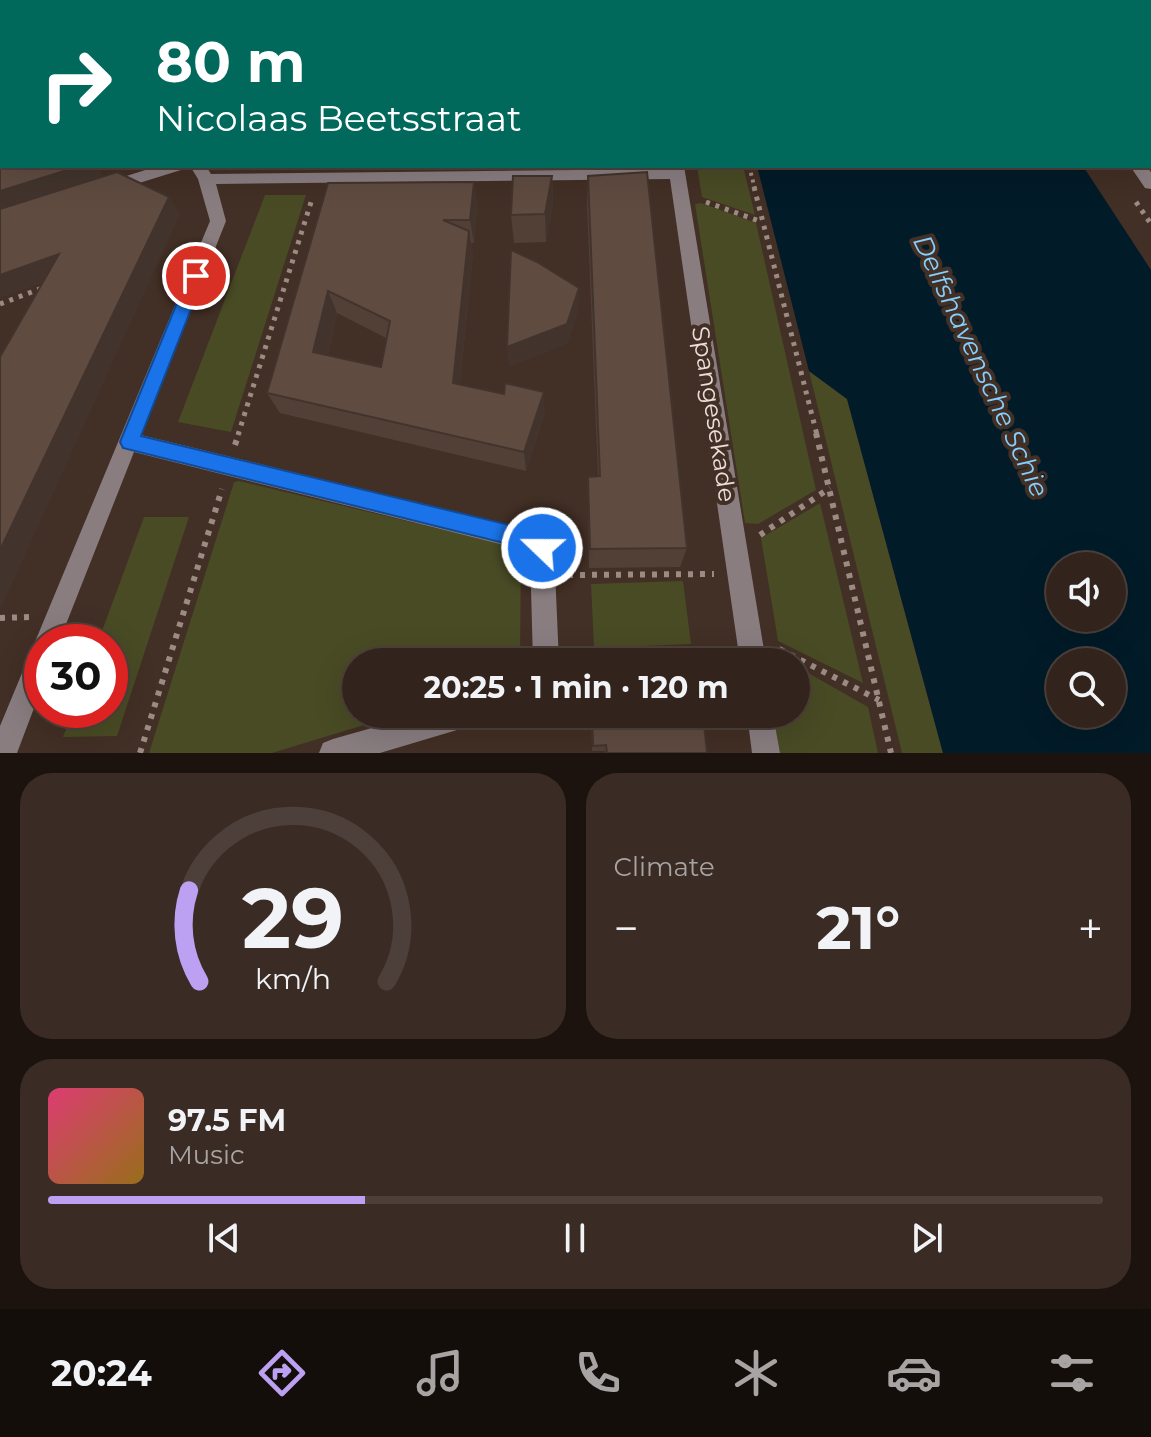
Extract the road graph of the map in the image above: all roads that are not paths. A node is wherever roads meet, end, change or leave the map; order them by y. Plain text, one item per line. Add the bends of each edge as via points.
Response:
1 (169, 168) edge
2 (202, 173) edge
3 (677, 178) edge
4 (88, 194) edge
5 (130, 442) junction
6 (54, 624) edge
7 (546, 648) edge
8 (751, 648) edge
9 (24, 699) edge
10 (419, 728) edge
11 (762, 728) edge
12 (3, 753) edge
13 (333, 753) edge
14 (766, 753) edge

1 - 4 street
2 - 3 street
2 - 5 street via 218,221
3 - 8 street, Spangesekade
5 - 6 street
5 - 7 street via 534,541 542,548
9 - 12 street
10 - 13 street
11 - 14 street

